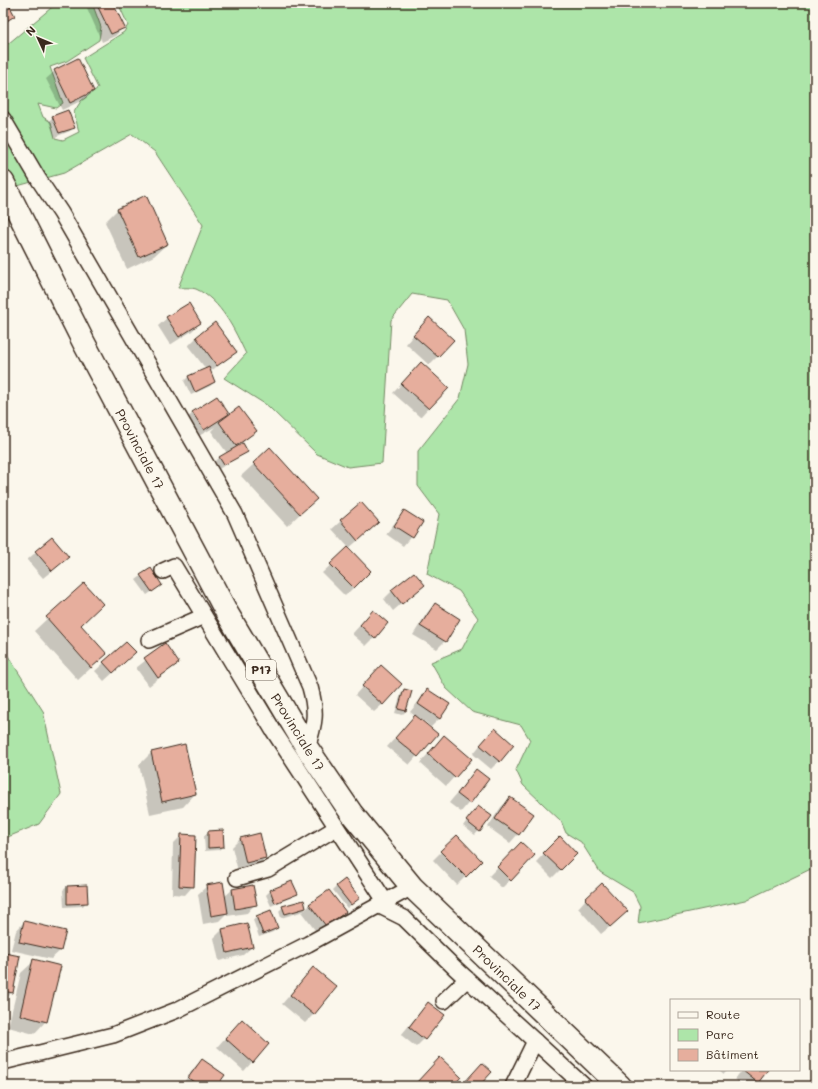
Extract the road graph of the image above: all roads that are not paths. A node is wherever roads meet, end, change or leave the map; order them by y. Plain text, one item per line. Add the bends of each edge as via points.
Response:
1 (3, 119) edge
2 (3, 182) edge
3 (163, 571) dead end
4 (204, 616) junction
5 (149, 640) dead end
6 (307, 748) junction
7 (336, 828) junction
8 (237, 878) dead end
9 (412, 887) junction
10 (382, 903) junction
11 (467, 979) junction
12 (444, 1001) dead end
13 (535, 1041) junction
14 (3, 1062) edge
15 (514, 1086) edge
16 (584, 1086) edge
17 (620, 1086) edge

1 - 6 street via 61,213 235,514 310,687 315,706 314,727
2 - 6 main road, Provinciale 17 / P17 via 84,343 224,607
3 - 4 street via 174,566
4 - 5 street
4 - 7 street
6 - 9 main road, Provinciale 17 / P17 via 352,814
7 - 8 street via 268,869
7 - 10 street
9 - 10 street
9 - 17 main road, Provinciale 17 / P17
10 - 11 street via 404,918
10 - 14 street via 308,944 177,1010 113,1035
11 - 12 street
11 - 13 street
13 - 15 street
13 - 16 street

